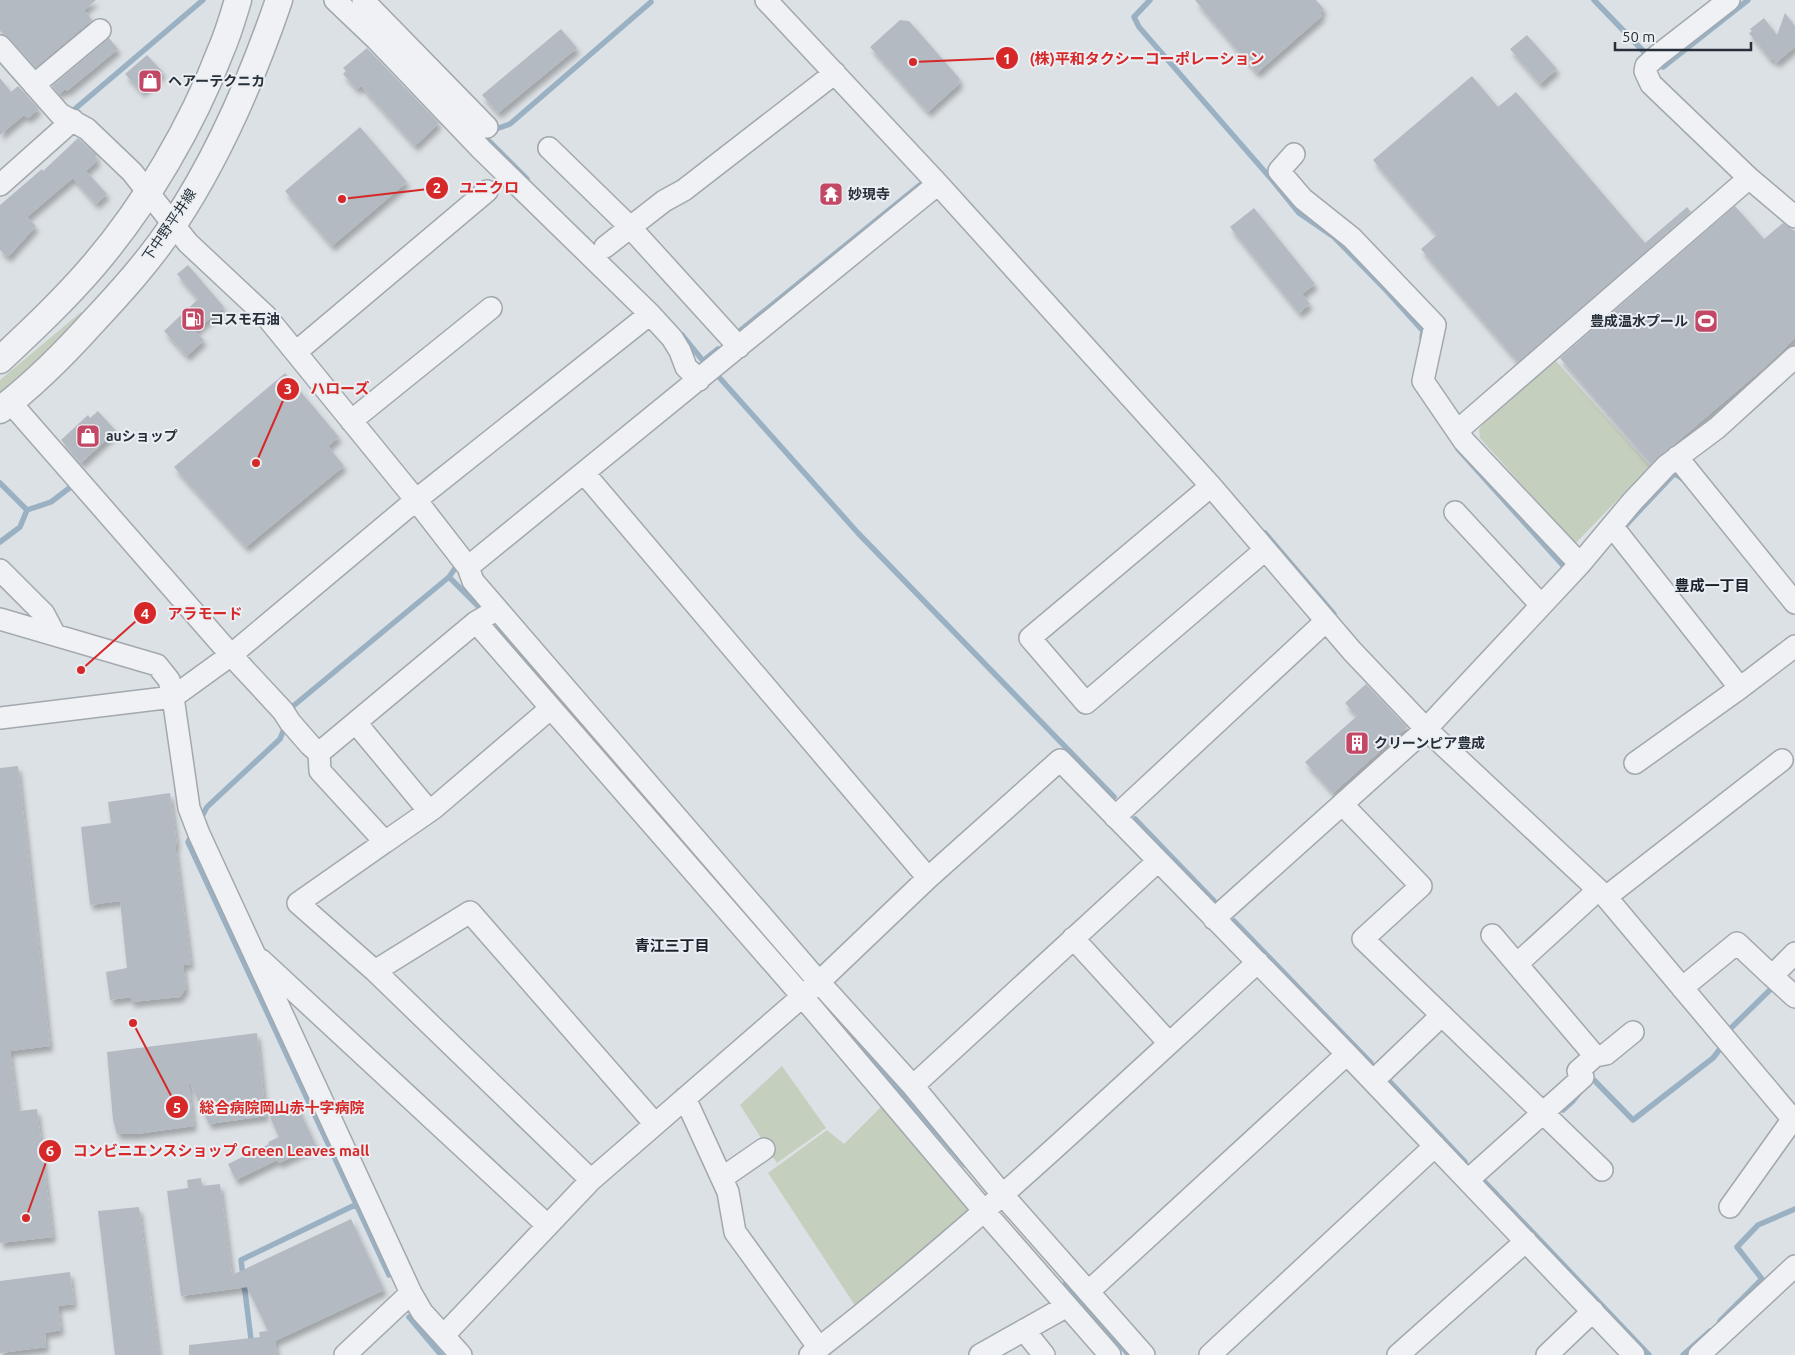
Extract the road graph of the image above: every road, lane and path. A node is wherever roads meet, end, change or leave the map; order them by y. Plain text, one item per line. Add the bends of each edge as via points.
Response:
1 (238, 0) edge
2 (280, 0) edge
3 (335, 0) edge
4 (363, 0) edge
5 (766, 0) edge
6 (1729, 0) edge
7 (100, 30) dead end
8 (0, 46) edge
9 (835, 73) junction
10 (34, 85) junction
11 (65, 117) junction
12 (486, 127) dead end
13 (549, 148) dead end
14 (1294, 154) dead end
15 (0, 165) edge
16 (1749, 178) junction
17 (938, 184) junction
18 (0, 185) edge
19 (487, 191) dead end
20 (148, 192) junction
21 (1795, 217) edge
22 (173, 224) junction
23 (629, 226) junction
24 (604, 247) dead end
25 (491, 308) dead end
26 (650, 314) junction
27 (739, 347) junction
28 (296, 352) junction
29 (1795, 357) edge
30 (0, 360) edge
31 (699, 380) junction
32 (5, 406) edge
33 (351, 421) junction
34 (1457, 431) junction
35 (1677, 457) junction
36 (584, 474) junction
37 (1211, 486) junction
38 (416, 500) junction
39 (1455, 512) dead end
40 (1616, 531) junction
41 (1265, 550) junction
42 (468, 567) junction
43 (0, 570) edge
44 (1574, 570) junction
45 (1795, 604) edge
46 (1541, 605) junction
47 (496, 609) junction
48 (0, 619) edge
49 (1326, 621) junction
50 (476, 622) junction
51 (55, 635) junction
52 (1795, 646) edge
53 (231, 655) junction
54 (1740, 688) junction
55 (173, 697) junction
56 (551, 708) junction
57 (0, 718) edge
58 (356, 723) junction
59 (1430, 724) junction
60 (319, 753) junction
61 (1782, 760) dead end
62 (1635, 763) dead end
63 (1342, 804) junction
64 (430, 810) junction
65 (1115, 817) junction
66 (385, 842) junction
67 (1158, 861) junction
68 (928, 878) junction
69 (1607, 893) junction
70 (1214, 919) junction
71 (1492, 935) dead end
72 (1073, 938) junction
73 (254, 953) junction
74 (1795, 953) edge
75 (1258, 962) junction
76 (1517, 964) junction
77 (375, 972) junction
78 (819, 982) junction
79 (1687, 984) junction
80 (1781, 984) edge
81 (802, 996) junction
82 (1442, 1015) junction
83 (1632, 1032) dead end
84 (1169, 1043) junction
85 (1347, 1054) junction
86 (1595, 1056) junction
87 (1373, 1081) junction
88 (913, 1086) junction
89 (685, 1098) junction
90 (1544, 1113) junction
91 (1794, 1119) edge
92 (655, 1124) junction
93 (1435, 1146) junction
94 (764, 1149) dead end
95 (1602, 1170) dead end
96 (722, 1178) junction
97 (592, 1180) junction
98 (1468, 1180) junction
99 (1002, 1194) junction
100 (1730, 1207) dead end
101 (984, 1211) junction
102 (548, 1225) junction
103 (1526, 1241) junction
104 (1795, 1266) edge
105 (1088, 1292) junction
106 (411, 1293) junction
107 (1067, 1306) junction
108 (1593, 1311) junction
109 (1024, 1330) junction
110 (444, 1335) junction
111 (815, 1351) edge
112 (345, 1355) edge
113 (461, 1355) edge
114 (980, 1355) edge
115 (1044, 1355) edge
116 (1110, 1355) edge
117 (1144, 1355) edge
118 (1210, 1355) edge
119 (1398, 1355) edge
120 (1547, 1355) edge
121 (1634, 1355) edge
122 (1699, 1355) edge

1 - 20 street via 200,100
2 - 22 street, 下中野平井線 via 241,100
3 - 26 street
4 - 12 street
5 - 9 street
6 - 16 street via 1653,60 1645,71 1651,84
7 - 10 street
8 - 10 street
9 - 17 street
9 - 23 street via 684,190
10 - 11 street
11 - 15 street
11 - 18 street
11 - 20 street via 87,129
13 - 23 street
14 - 34 street via 1279,171 1303,199 1352,238 1435,326 1423,381
16 - 21 street
16 - 34 street
17 - 27 street
17 - 37 street
19 - 28 street
20 - 22 street
20 - 30 street via 94,266
22 - 28 street via 188,243 266,316
22 - 32 street, 下中野平井線 via 121,292 64,353
23 - 24 street
23 - 27 street
25 - 33 street
26 - 31 street via 672,338 686,367
26 - 38 street
27 - 31 street
28 - 33 street
29 - 35 street via 1717,428
31 - 36 street
32 - 53 street
33 - 38 street
34 - 44 street
35 - 40 street via 1632,502
35 - 45 street
36 - 42 street
36 - 68 street
37 - 41 street
37 - 41 street via 1030,638 1086,703
38 - 42 street
38 - 53 street
39 - 46 street
40 - 44 street
40 - 54 street
41 - 49 street
42 - 47 street via 473,581
43 - 51 street via 44,614
44 - 46 street
46 - 59 street
47 - 50 street
47 - 78 street
48 - 51 street
49 - 59 street via 1352,651
49 - 65 street
50 - 56 street
50 - 58 street
51 - 55 street via 157,665 169,680
52 - 54 street
53 - 55 street
53 - 60 street
54 - 62 street
55 - 57 street
55 - 73 street via 189,808
56 - 64 street
56 - 81 street
58 - 60 street
58 - 64 street
59 - 63 street
59 - 69 street
60 - 66 street via 320,771
61 - 69 street
63 - 70 street
63 - 82 street via 1421,886 1363,939
64 - 66 street
65 - 67 street
65 - 68 street via 1060,760
66 - 77 street via 298,903
67 - 70 street
67 - 72 street
68 - 78 street
69 - 76 street
69 - 79 street
70 - 75 street
71 - 76 street
72 - 84 street
72 - 88 street
73 - 102 street
73 - 106 street
74 - 80 street
75 - 84 street
75 - 85 street
76 - 86 street
77 - 92 street via 470,912
77 - 97 street
78 - 81 street
78 - 88 street
79 - 80 street via 1736,943
79 - 91 street
81 - 89 street
81 - 101 street
82 - 87 street
82 - 90 street
83 - 86 street via 1606,1054
84 - 99 street
85 - 87 street
85 - 105 street
86 - 90 street via 1578,1071 1583,1077
87 - 93 street
88 - 99 street
89 - 92 street
89 - 96 street
90 - 95 street
90 - 98 street
91 - 100 street
92 - 97 street
93 - 98 street
93 - 118 street
94 - 96 street
96 - 111 street via 728,1192 735,1232
97 - 102 street
98 - 103 street
99 - 101 street
99 - 105 street
101 - 107 street
101 - 111 street via 865,1313
102 - 110 street
103 - 108 street
103 - 119 street
104 - 122 street
105 - 117 street
106 - 110 street via 422,1312
106 - 112 street
107 - 109 street
107 - 116 street
108 - 120 street
108 - 121 street
109 - 114 street
109 - 115 street
110 - 113 street

